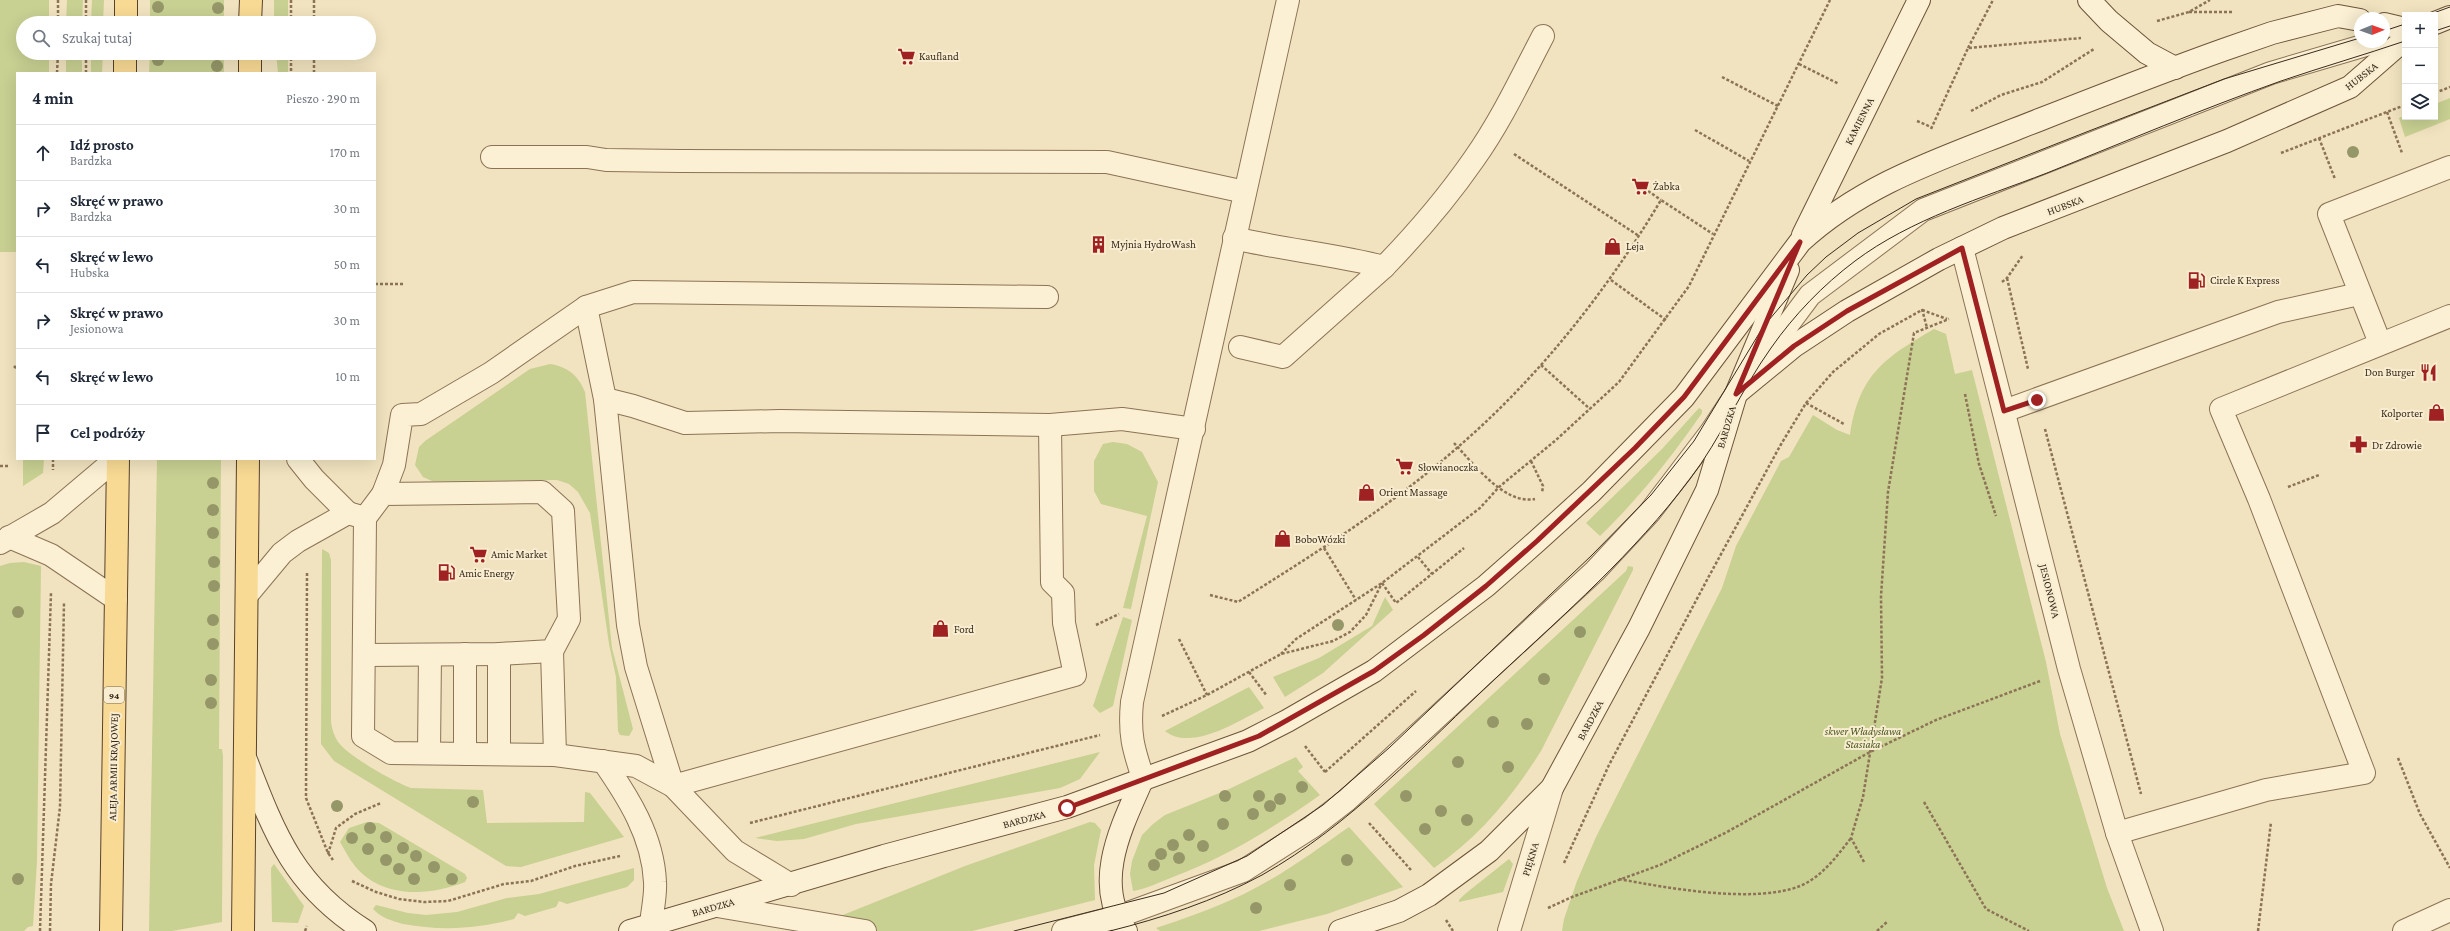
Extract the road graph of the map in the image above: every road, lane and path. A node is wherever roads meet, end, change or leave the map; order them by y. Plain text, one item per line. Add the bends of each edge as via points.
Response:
1 (58, 0) edge
2 (86, 0) edge
3 (126, 0) edge
4 (250, 0) edge
5 (290, 0) edge
6 (314, 0) edge
7 (1288, 0) edge
8 (1830, 0) edge
9 (1918, 0) edge
10 (1993, 0) edge
11 (2089, 0) edge
12 (2210, 0) edge
13 (58, 16) edge
14 (86, 16) edge
15 (126, 16) edge
16 (250, 16) edge
17 (291, 16) edge
18 (314, 16) edge
19 (2450, 17) edge
20 (2354, 19) edge
21 (2151, 22) dead end
22 (2438, 22) edge
23 (2390, 25) edge
24 (2402, 27) edge
25 (2402, 35) edge
26 (1542, 36) dead end
27 (2085, 38) dead end
28 (2390, 38) edge
29 (2402, 42) edge
30 (2098, 47) dead end
31 (1968, 48) junction
32 (2356, 48) edge
33 (58, 60) edge
34 (86, 60) edge
35 (125, 60) edge
36 (250, 60) edge
37 (291, 60) edge
38 (314, 60) edge
39 (1799, 64) junction
40 (2175, 68) junction
41 (57, 72) edge
42 (86, 72) edge
43 (125, 72) edge
44 (250, 72) edge
45 (291, 72) edge
46 (314, 72) edge
47 (1722, 77) dead end
48 (1839, 84) dead end
49 (2450, 87) edge
50 (2438, 92) edge
51 (1778, 106) junction
52 (2387, 112) dead end
53 (1965, 114) dead end
54 (1917, 121) dead end
55 (1938, 124) dead end
56 (1931, 127) junction
57 (1695, 130) dead end
58 (1488, 138) junction
59 (2319, 138) dead end
60 (492, 157) dead end
61 (1749, 161) junction
62 (2450, 167) edge
63 (2412, 181) junction
64 (1648, 191) dead end
65 (1245, 192) junction
66 (1661, 200) junction
67 (2346, 207) junction
68 (1713, 234) junction
69 (1639, 236) junction
70 (1234, 238) junction
71 (1800, 242) junction
72 (1962, 248) junction
73 (1384, 267) junction
74 (2007, 278) dead end
75 (1611, 280) junction
76 (376, 284) edge
77 (403, 284) dead end
78 (2360, 294) junction
79 (1047, 297) dead end
80 (586, 307) junction
81 (1922, 310) junction
82 (2450, 316) edge
83 (1666, 320) junction
84 (1927, 328) junction
85 (2380, 343) junction
86 (1240, 347) dead end
87 (1541, 365) junction
88 (2028, 369) dead end
89 (1736, 394) junction
90 (605, 399) junction
91 (1806, 403) junction
92 (1590, 409) junction
93 (2004, 411) junction
94 (1844, 424) dead end
95 (1050, 425) junction
96 (2045, 428) dead end
97 (1194, 429) junction
98 (1454, 443) dead end
99 (1458, 447) junction
100 (52, 460) edge
101 (116, 460) edge
102 (117, 460) edge
103 (248, 460) edge
104 (299, 460) edge
105 (1531, 461) junction
106 (0, 466) edge
107 (10, 466) dead end
108 (1499, 487) junction
109 (383, 494) junction
110 (52, 513) junction
111 (356, 515) junction
112 (5, 540) edge
113 (1324, 548) junction
114 (1464, 548) dead end
115 (51, 555) junction
116 (1418, 557) junction
117 (307, 566) dead end
118 (1432, 574) junction
119 (1382, 583) junction
120 (246, 595) junction
121 (1210, 595) dead end
122 (64, 596) dead end
123 (116, 599) junction
124 (1356, 600) junction
125 (1151, 619) junction
126 (1095, 626) dead end
127 (552, 651) junction
128 (465, 654) junction
129 (499, 654) junction
130 (1281, 654) junction
131 (365, 655) junction
132 (430, 655) junction
133 (2042, 680) dead end
134 (1207, 695) junction
135 (1130, 727) junction
136 (1309, 750) dead end
137 (429, 752) junction
138 (1870, 752) junction
139 (464, 754) junction
140 (499, 754) junction
141 (555, 755) junction
142 (2398, 758) dead end
143 (246, 760) junction
144 (603, 761) junction
145 (1328, 776) dead end
146 (1143, 778) junction
147 (2138, 784) dead end
148 (673, 786) junction
149 (1552, 788) junction
150 (2266, 790) junction
151 (1924, 802) dead end
152 (381, 803) dead end
153 (1368, 821) dead end
154 (715, 832) junction
155 (2117, 833) junction
156 (1851, 838) junction
157 (651, 848) junction
158 (1864, 862) dead end
159 (1563, 865) dead end
160 (2450, 868) edge
161 (1414, 873) dead end
162 (347, 878) dead end
163 (1619, 879) junction
164 (791, 885) junction
165 (1547, 902) dead end
166 (717, 906) junction
167 (2450, 910) edge
168 (1888, 921) dead end
169 (1122, 924) edge
170 (651, 925) junction
171 (1348, 930) edge
172 (40, 931) edge
173 (50, 931) edge
174 (110, 931) edge
175 (243, 931) edge
176 (365, 931) edge
177 (630, 931) edge
178 (865, 931) edge
179 (1063, 931) edge
180 (1510, 931) edge
181 (1877, 931) edge
182 (2029, 931) edge
183 (2152, 931) edge
184 (2258, 931) edge
185 (2404, 931) edge

1 - 13 path
2 - 14 path
3 - 15 main road
4 - 16 main road
5 - 17 path
6 - 18 path
7 - 65 street
8 - 39 path
9 - 71 street, KAMIENNA
10 - 31 path
11 - 40 street via 2109,21 2147,53
12 - 21 path via 2189,12
19 - 22 street
20 - 40 street via 2338,16 2272,33
23 - 24 street
25 - 28 street
26 - 58 street
27 - 31 path
29 - 72 street, HUBSKA via 2350,87 2227,142 2003,228
30 - 53 path via 2042,82 2001,95
31 - 56 path
32 - 89 street via 2271,73 1922,210 1810,294
33 - 41 path
34 - 42 path
35 - 43 main road
36 - 44 main road
37 - 45 path
38 - 46 path
39 - 48 path
39 - 51 path
40 - 71 street via 1900,175 1847,204 1821,222
47 - 51 path
49 - 50 path
51 - 61 path
52 - 63 path
54 - 56 path
55 - 56 path
57 - 61 path
58 - 69 path
58 - 73 street via 1422,228
59 - 67 path
60 - 65 street via 587,157 606,160 680,161 1107,162
61 - 68 path
62 - 63 street
63 - 67 street
64 - 66 path
65 - 70 street
66 - 68 path
66 - 69 path
67 - 78 street via 2329,214
68 - 83 path via 1689,286
69 - 75 path
70 - 73 street via 1354,259
70 - 97 street
71 - 89 street, BARDZKA
71 - 146 street, BARDZKA via 1684,397 1591,492 1486,586 1374,671 1287,721 1248,741
72 - 89 street, HUBSKA via 1847,311 1794,346
72 - 93 street, JESIONOWA
73 - 86 street via 1283,357
74 - 88 path
75 - 83 path
75 - 87 path
76 - 77 path
78 - 85 street
78 - 93 street via 2278,312
79 - 80 street via 633,292
80 - 90 street
80 - 109 street via 492,373 421,414 402,416 394,465
81 - 84 path
81 - 84 path via 1948,320
81 - 91 path via 1879,334 1833,372
82 - 85 street
83 - 92 path via 1620,382
84 - 138 path via 1914,334 1888,492 1881,596 1882,678
85 - 150 street via 2221,409 2259,500 2364,773
87 - 92 path
87 - 99 path
89 - 149 street, BARDZKA via 1707,490 1639,628
89 - 169 street via 1711,432 1650,512 1595,571 1348,800 1312,828 1243,871
90 - 95 street via 685,423 795,421
90 - 148 street via 628,626 636,667
91 - 94 path
91 - 159 path via 1780,446 1609,766
92 - 105 path
93 - 155 street, JESIONOWA via 2069,668
95 - 97 street via 1122,419
95 - 148 street via 1052,582 1063,593 1064,623 1075,674
96 - 147 path
97 - 125 street
98 - 99 path
99 - 108 path via 1484,476
99 - 113 path via 1406,490
100 - 110 path
101 - 110 street
102 - 123 main road, ALEJA ARMII KRAJOWEJ / 94
103 - 120 main road
104 - 111 street via 317,482
105 - 108 path
105 - 108 path via 1543,486 1541,498 1526,501
106 - 107 path
108 - 116 path via 1480,508
109 - 111 street
109 - 127 street via 542,492 563,511 569,619
110 - 112 street
111 - 120 street via 298,541 282,553
111 - 131 street
112 - 115 street
113 - 121 path via 1238,602
113 - 124 path
114 - 118 path
115 - 123 street
115 - 172 path
116 - 118 path
116 - 119 path
117 - 152 path via 306,798 328,853 336,828 355,814
118 - 119 path via 1396,603
119 - 124 path
119 - 130 path via 1366,615 1350,632 1333,641
120 - 143 main road
122 - 173 path via 60,807 51,884
123 - 174 main road, ALEJA ARMII KRAJOWEJ / 94
124 - 130 path via 1296,639
125 - 126 path via 1122,612
125 - 134 path via 1170,634 1177,636
125 - 135 street via 1132,702
127 - 129 street
127 - 141 street
128 - 129 street
128 - 132 street
128 - 139 street
129 - 140 street
130 - 134 path
131 - 132 street
131 - 137 street via 363,736 391,753
132 - 137 street
133 - 138 path via 1936,720
134 - 135 path via 1153,720
135 - 146 street via 1132,743
135 - 154 path
136 - 145 path
137 - 139 street
138 - 156 path
138 - 163 path via 1727,832 1660,865
139 - 140 street
140 - 141 street
141 - 144 street
142 - 160 path via 2420,814
143 - 175 main road
143 - 176 street via 273,830 298,870 334,910
144 - 148 street via 636,766
144 - 157 street via 624,792
146 - 164 street, BARDZKA via 1067,808 884,856
146 - 169 street via 1114,849 1110,869 1111,892
148 - 154 street
149 - 171 street, BARDZKA via 1489,851 1429,895 1398,911
149 - 180 street, PIĘKNA
150 - 155 street
150 - 184 path via 2272,814
151 - 182 path via 1986,909
153 - 161 path
154 - 164 street via 735,851
155 - 183 street, JESIONOWA
156 - 158 path
156 - 163 path via 1830,865 1801,886 1768,893 1686,891
157 - 162 path via 575,866 531,881 504,884 448,901 399,899 376,892
157 - 170 street via 655,882
163 - 165 path via 1544,909
164 - 166 street, BARDZKA
166 - 170 street, BARDZKA
166 - 178 street
167 - 185 street
168 - 181 path
169 - 179 street
170 - 177 street, BARDZKA

